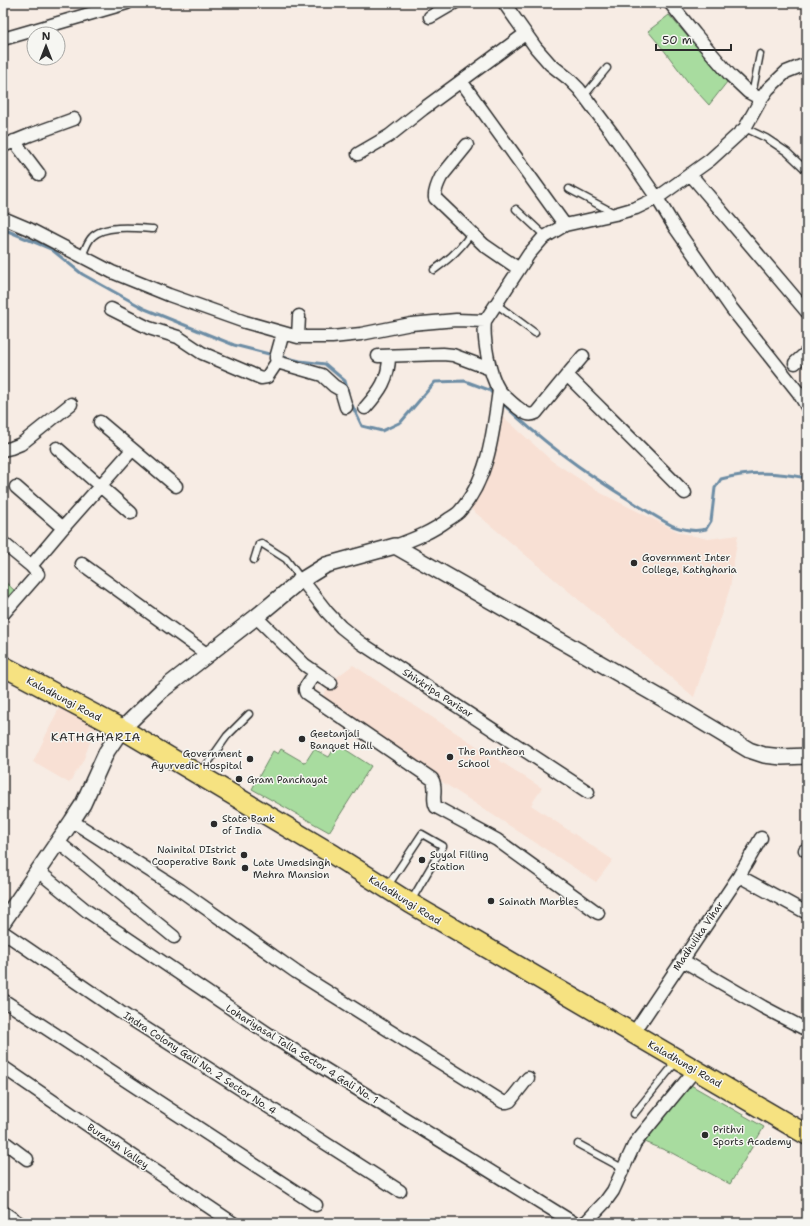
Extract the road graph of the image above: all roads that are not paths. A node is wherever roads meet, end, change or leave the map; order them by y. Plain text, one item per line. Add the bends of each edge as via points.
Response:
1 (127, 3) edge
2 (454, 3) edge
3 (504, 3) edge
4 (670, 3) edge
5 (430, 17) dead end
6 (525, 34) junction
7 (3, 39) edge
8 (760, 54) dead end
9 (805, 67) edge
10 (607, 68) dead end
11 (461, 81) junction
12 (584, 96) junction
13 (757, 97) junction
14 (74, 119) dead end
15 (745, 128) junction
16 (8, 143) edge
17 (467, 145) dead end
18 (358, 154) dead end
19 (807, 171) edge
20 (39, 174) dead end
21 (690, 174) junction
22 (569, 189) dead end
23 (657, 198) junction
24 (516, 209) dead end
25 (615, 214) junction
26 (3, 218) edge
27 (565, 225) junction
28 (153, 229) dead end
29 (471, 233) junction
30 (545, 236) junction
31 (82, 256) junction
32 (519, 269) junction
33 (434, 270) dead end
34 (496, 304) junction
35 (111, 309) dead end
36 (807, 312) edge
37 (299, 316) dead end
38 (485, 321) junction
39 (283, 333) junction
40 (535, 333) dead end
41 (298, 337) junction
42 (807, 352) edge
43 (277, 356) junction
44 (583, 356) dead end
45 (795, 363) dead end
46 (490, 369) junction
47 (567, 375) junction
48 (499, 390) junction
49 (71, 404) dead end
50 (346, 407) dead end
51 (807, 407) edge
52 (365, 408) dead end
53 (100, 422) dead end
54 (57, 448) dead end
55 (3, 450) edge
56 (132, 450) junction
57 (176, 486) dead end
58 (16, 487) dead end
59 (100, 487) junction
60 (685, 493) dead end
61 (131, 513) dead end
62 (63, 528) junction
63 (3, 543) edge
64 (395, 546) junction
65 (254, 560) dead end
66 (82, 564) dead end
67 (31, 566) junction
68 (302, 580) junction
69 (3, 614) edge
70 (256, 617) junction
71 (208, 655) junction
72 (6, 671) edge
73 (315, 672) junction
74 (332, 683) dead end
75 (249, 714) dead end
76 (122, 730) junction
77 (807, 756) edge
78 (200, 776) junction
79 (588, 792) dead end
80 (72, 821) junction
81 (761, 838) dead end
82 (58, 842) junction
83 (38, 871) junction
84 (739, 876) junction
85 (386, 888) junction
86 (410, 903) junction
87 (598, 913) dead end
88 (807, 913) edge
89 (3, 922) edge
90 (3, 932) edge
91 (174, 937) dead end
92 (682, 960) junction
93 (3, 1000) edge
94 (807, 1030) edge
95 (633, 1034) junction
96 (677, 1060) junction
97 (3, 1067) edge
98 (695, 1070) junction
99 (528, 1078) dead end
100 (634, 1114) dead end
101 (807, 1135) edge
102 (3, 1141) edge
103 (578, 1144) dead end
104 (27, 1159) dead end
105 (624, 1169) junction
106 (400, 1191) dead end
107 (316, 1205) dead end
108 (3, 1212) edge
109 (587, 1222) edge
110 (19, 1223) edge
111 (233, 1223) edge
112 (574, 1223) edge

1 - 7 street
2 - 5 street
3 - 6 street
4 - 13 street via 730,75
6 - 11 street
6 - 12 street via 550,64 569,79
8 - 13 lane
9 - 13 street via 786,72
10 - 12 lane
11 - 18 street via 389,136
11 - 27 street
12 - 23 street
13 - 15 street
14 - 16 street
15 - 19 lane via 787,152
15 - 21 street via 710,160
16 - 20 street
17 - 29 street via 438,183 434,196
21 - 23 street
21 - 36 street
22 - 25 lane
23 - 25 street
23 - 51 street via 732,309
24 - 30 lane
25 - 27 street
26 - 31 street
27 - 30 street
28 - 31 lane via 117,228 93,235
29 - 32 street
29 - 33 lane via 453,256
30 - 32 street
31 - 39 street via 112,272 170,295
32 - 34 street
34 - 38 street
34 - 40 lane
35 - 43 street via 149,328 178,337 202,353 261,378 267,377
37 - 41 street
38 - 41 street via 456,320 411,324 361,334
38 - 46 street
39 - 41 street
39 - 43 street
42 - 45 street
43 - 50 street via 322,375 341,390
44 - 47 street
46 - 48 street
46 - 52 street via 453,355 384,356 387,375 383,385
47 - 48 street via 532,415 527,414
47 - 60 street
48 - 64 street via 486,461 473,493 458,513 437,528
49 - 55 street via 21,444
53 - 56 street
54 - 59 street
56 - 57 street
56 - 59 street
58 - 62 street
59 - 61 street
59 - 62 street
62 - 67 street
63 - 67 street
64 - 68 street via 326,565
64 - 77 street via 749,750 782,757
65 - 68 lane via 261,543 286,559
66 - 71 street
67 - 69 street via 38,575
68 - 70 street
68 - 79 street, Shivkripa Parisar via 341,627 361,643
70 - 71 street
70 - 73 street
71 - 76 street via 161,691
72 - 76 main road, Kaladhungi Road
73 - 74 street
73 - 87 street via 305,688 306,693 432,779 436,789 436,807 497,840
75 - 78 lane via 227,736
76 - 78 main road, Kaladhungi Road
76 - 80 street via 107,752 83,804
78 - 85 main road, Kaladhungi Road
80 - 82 street
80 - 99 street via 180,890 296,972 503,1102 510,1101
81 - 84 street, Madhulika Vihar
82 - 83 street
82 - 91 street
83 - 89 street
83 - 112 street, Lohariyasal Talla Sector 4 Gali No. 1 via 87,911 276,1039
84 - 88 street
84 - 92 street, Madhulika Vihar
85 - 86 main road, Kaladhungi Road
85 - 86 lane via 422,834 443,846
86 - 95 main road, Kaladhungi Road
90 - 106 street, Indra Colony Gali No. 2 Sector No. 4 via 120,1012
92 - 94 street
92 - 95 street, Madhulika Vihar
93 - 107 street
95 - 96 main road, Kaladhungi Road
96 - 98 main road, Kaladhungi Road
96 - 100 lane
97 - 111 street, Buransh Valley
98 - 101 main road, Kaladhungi Road
98 - 105 street via 635,1143
102 - 104 street
103 - 105 lane
105 - 109 street via 613,1192
108 - 110 street

